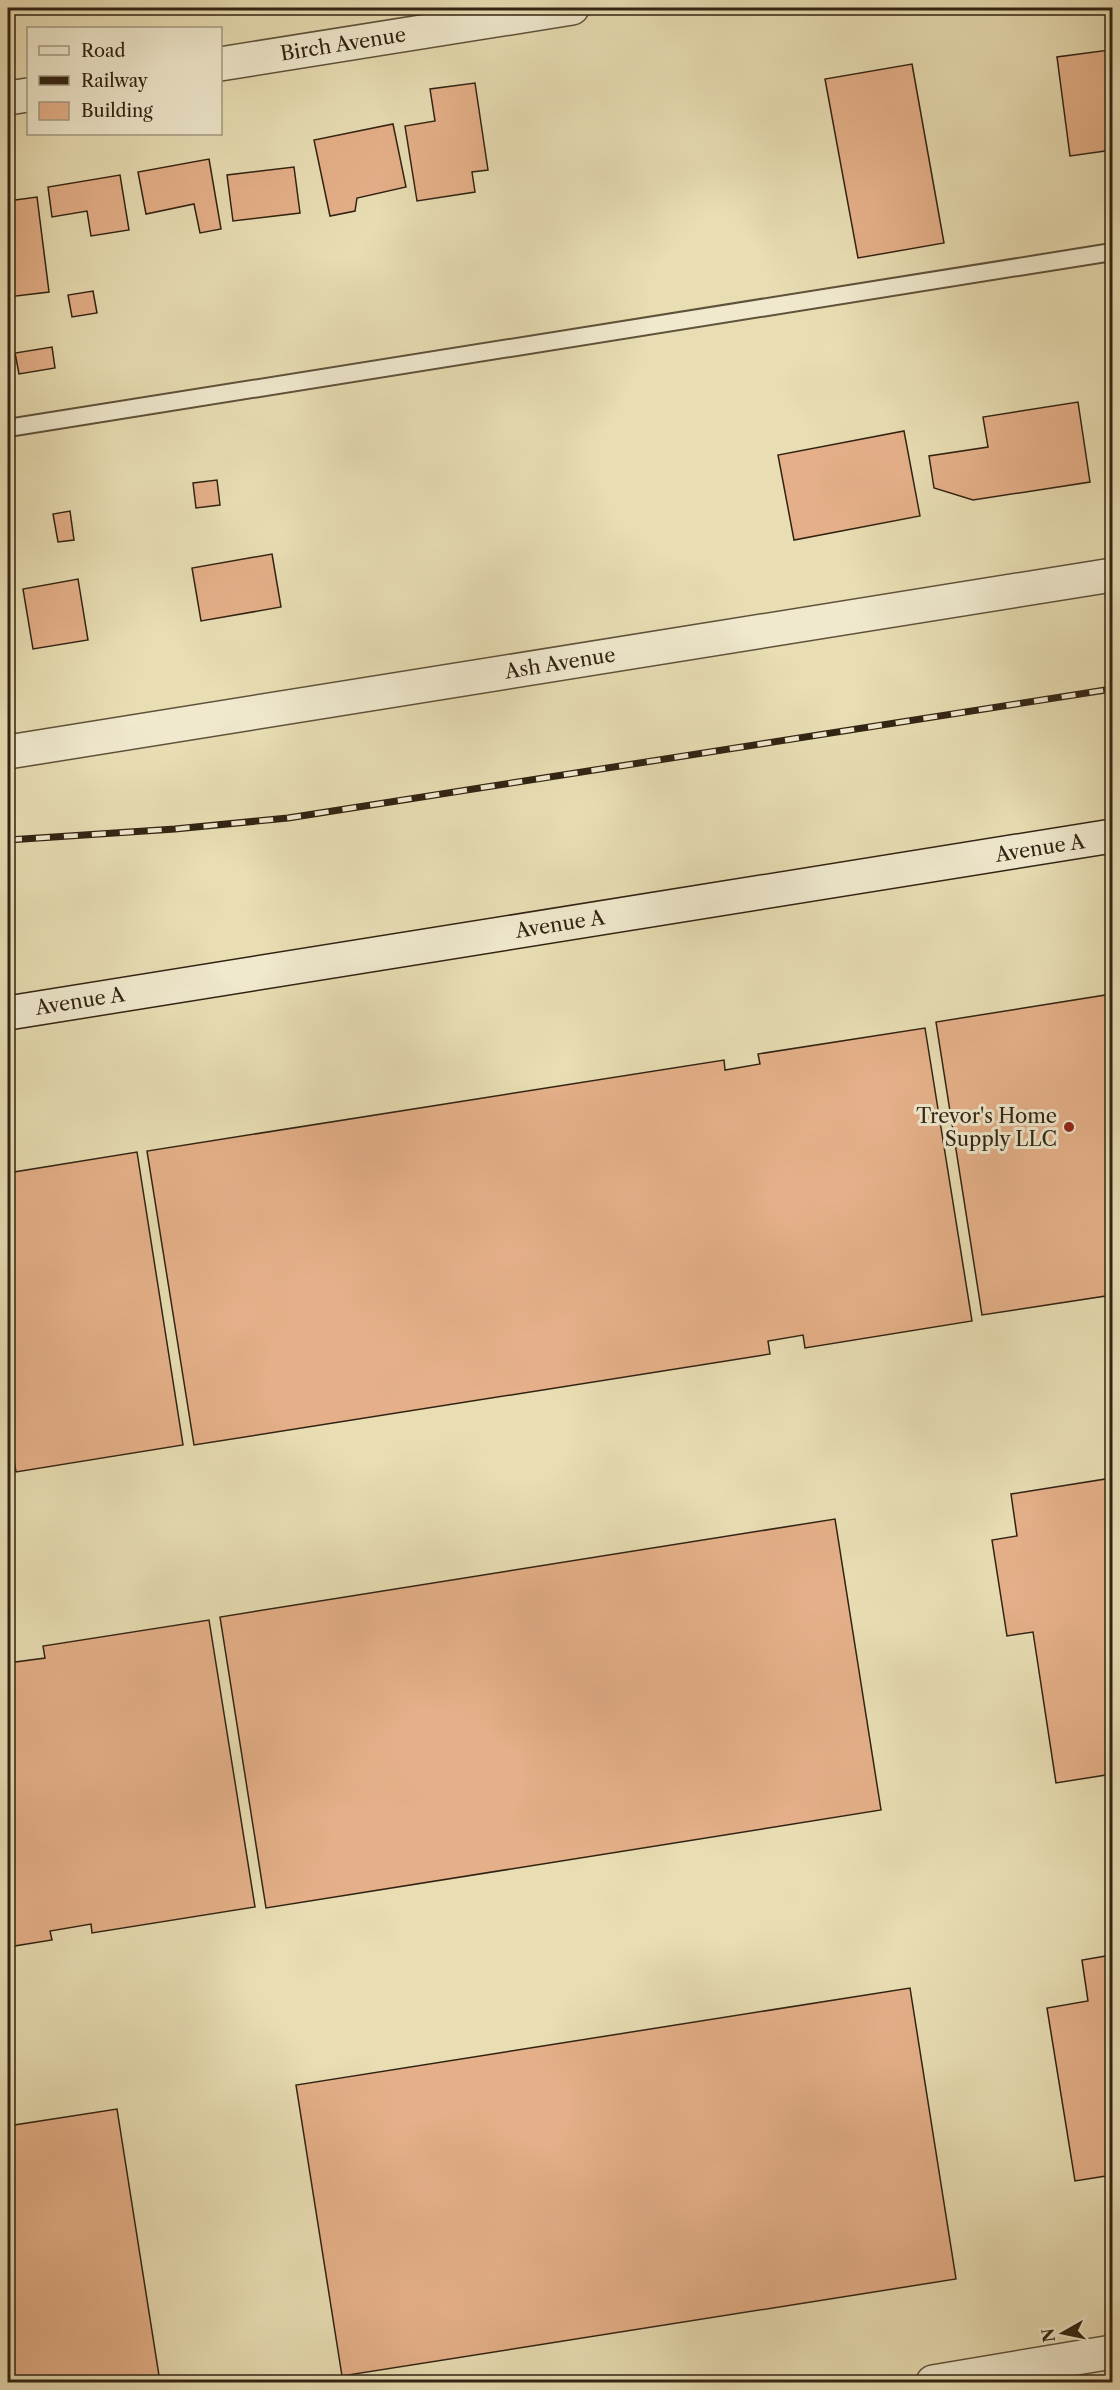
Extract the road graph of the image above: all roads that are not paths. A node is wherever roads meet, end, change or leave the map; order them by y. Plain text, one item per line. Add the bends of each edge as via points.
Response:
1 (572, 8) edge
2 (222, 64) edge
3 (27, 95) edge
4 (8, 98) edge
5 (1113, 252) edge
6 (8, 429) edge
7 (1113, 575) edge
8 (8, 752) edge
9 (1113, 836) edge
10 (8, 1013) edge
11 (1113, 2352) edge
12 (933, 2382) edge

1 - 2 street, Birch Avenue
3 - 4 street
5 - 6 lane
7 - 8 street, Ash Avenue
9 - 10 street, Avenue A
11 - 12 street

